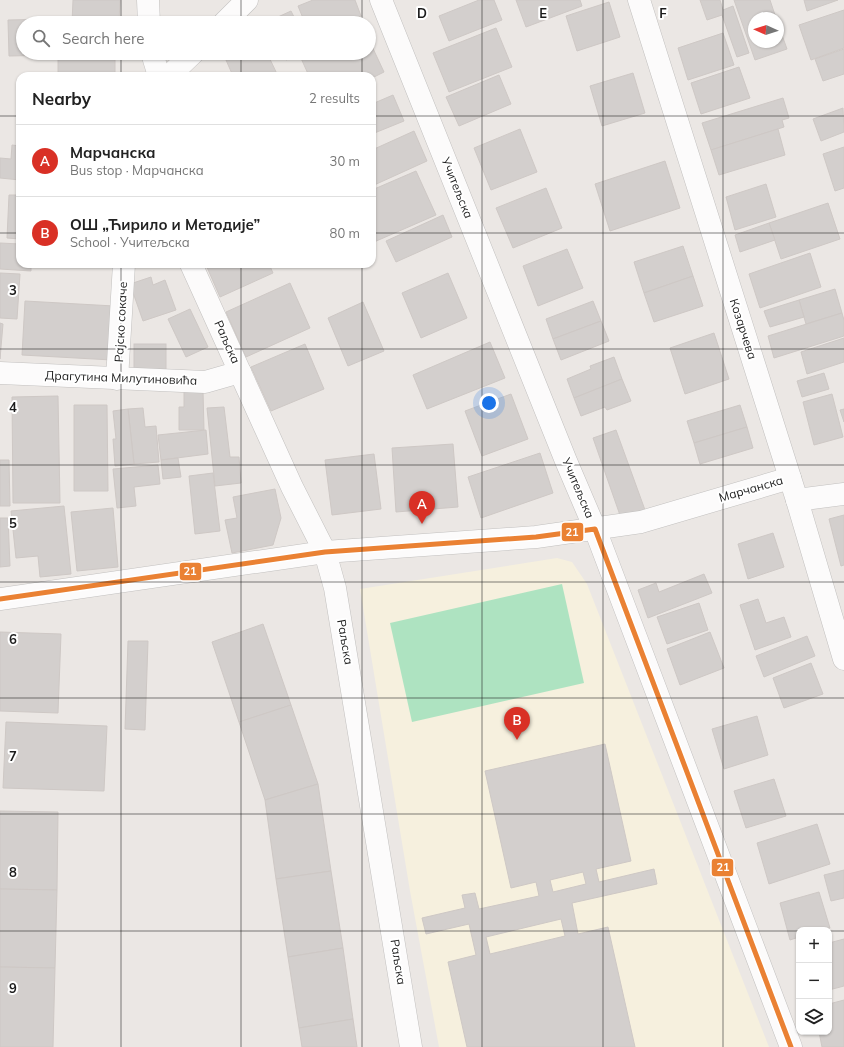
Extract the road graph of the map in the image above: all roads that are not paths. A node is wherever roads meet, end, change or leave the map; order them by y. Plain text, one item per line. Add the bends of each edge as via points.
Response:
1 (148, 0) edge
2 (247, 0) edge
3 (382, 0) edge
4 (639, 0) edge
5 (149, 16) edge
6 (231, 16) edge
7 (154, 60) edge
8 (186, 60) edge
9 (158, 72) edge
10 (174, 72) edge
11 (124, 268) edge
12 (193, 268) edge
13 (240, 372) junction
14 (0, 373) edge
15 (117, 379) junction
16 (790, 478) junction
17 (844, 494) edge
18 (797, 500) junction
19 (595, 529) junction
20 (325, 552) junction
21 (0, 599) edge
22 (844, 659) edge
23 (411, 1047) edge
24 (791, 1047) edge

1 - 5 street
2 - 6 street
3 - 19 street, Учитељска
4 - 16 street, Козарчева
7 - 9 street
8 - 10 street
11 - 15 street, Рајско сокаче
12 - 13 street, Раљска
13 - 15 street, Драгутина Милутиновића via 205,382
13 - 20 street, Раљска via 292,487
14 - 15 street, Драгутина Милутиновића
16 - 18 street, Козарчева
16 - 19 street, Марчанска via 641,522
17 - 18 street, Марчанска
18 - 22 street, Козарчева
19 - 20 street, Марчанска via 536,537
19 - 24 street, Учитељска
20 - 21 street, Марчанска
20 - 23 street, Раљска via 335,588

